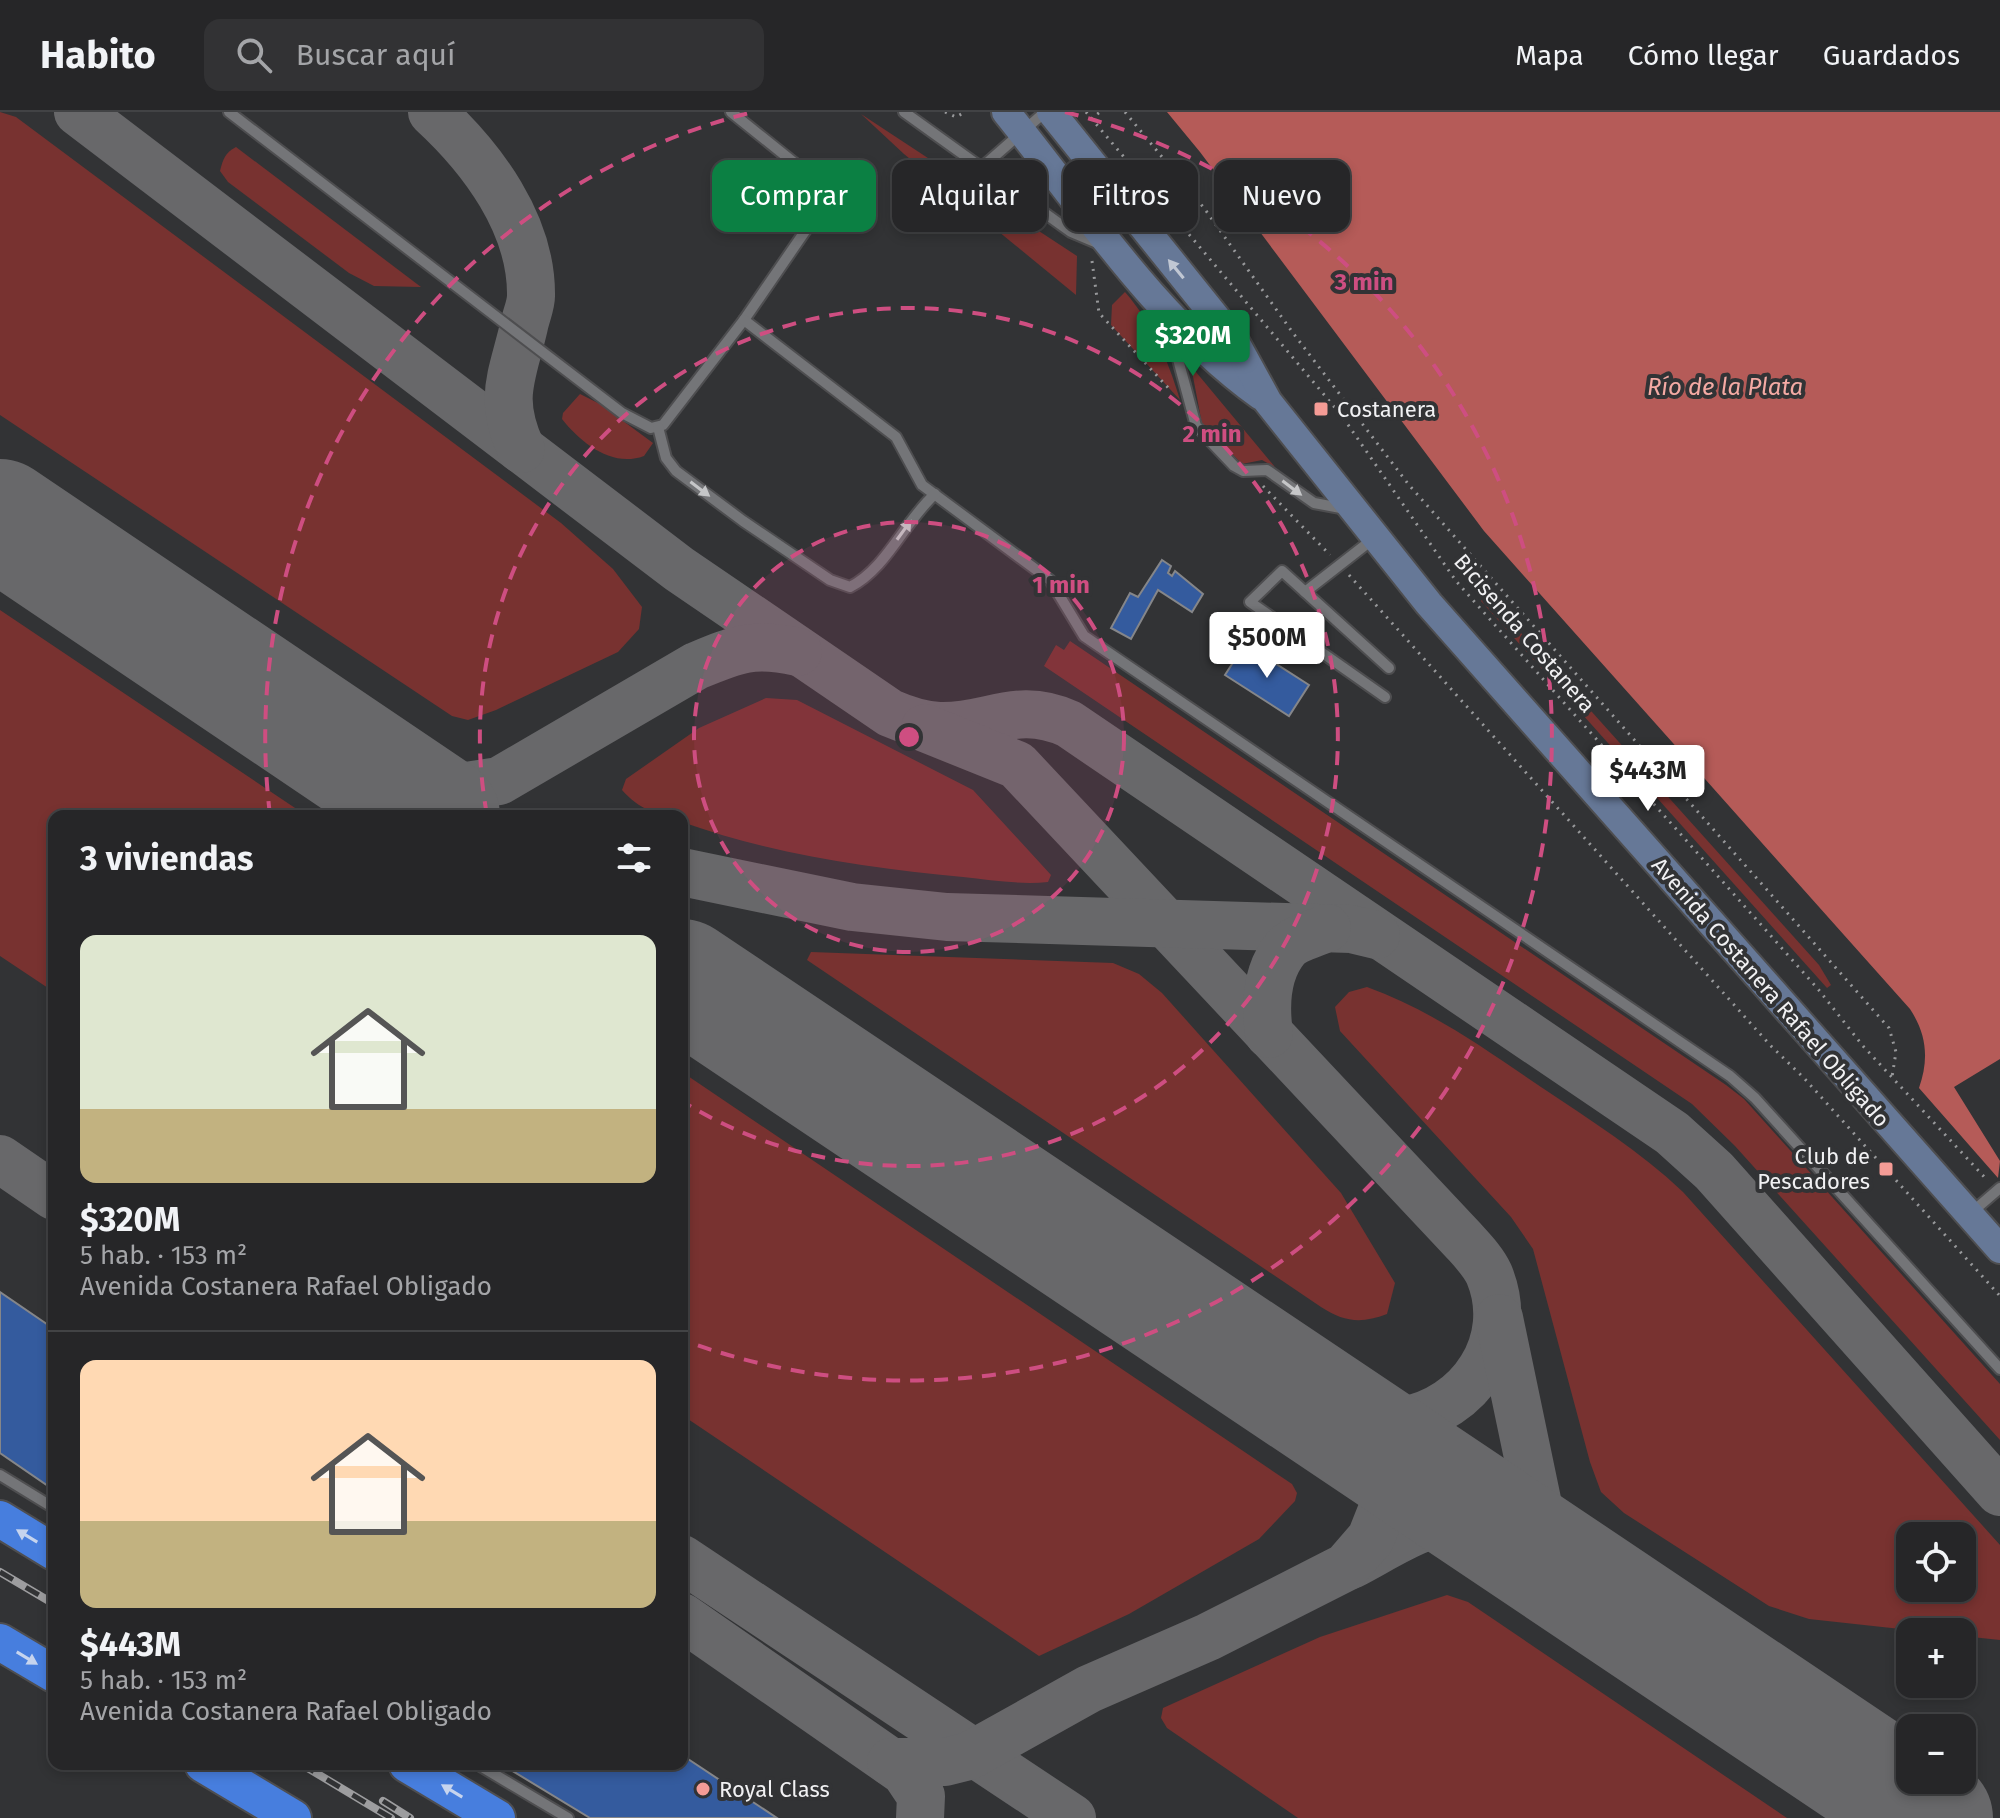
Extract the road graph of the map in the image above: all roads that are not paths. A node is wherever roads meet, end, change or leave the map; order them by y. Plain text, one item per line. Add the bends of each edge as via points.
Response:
1 (229, 112) edge
2 (731, 112) edge
3 (904, 112) edge
4 (1048, 112) edge
5 (1014, 122) edge
6 (968, 160) edge
7 (987, 160) edge
8 (1047, 215) edge
9 (1116, 250) junction
10 (1163, 305) junction
11 (744, 320) junction
12 (1268, 402) junction
13 (658, 427) junction
14 (935, 494) junction
15 (1353, 510) junction
16 (1375, 538) junction
17 (1305, 592) junction
18 (1389, 668) dead end
19 (1385, 697) dead end
20 (1998, 1190) edge
21 (1969, 1215) junction
22 (2000, 1249) edge
23 (2000, 1369) edge
24 (0, 1475) edge
25 (48, 1504) edge
26 (0, 1519) edge
27 (48, 1548) edge
28 (0, 1642) edge
29 (48, 1670) edge
30 (208, 1770) edge
31 (210, 1770) edge
32 (417, 1770) edge
33 (487, 1770) edge
34 (268, 1818) edge
35 (293, 1818) edge
36 (497, 1818) edge
37 (568, 1818) edge

1 - 13 lane via 622,413 638,424
2 - 11 lane via 818,182 824,197
3 - 6 lane
4 - 5 lane
12 -> 4 main road, Avenida Costanera Rafael Obligado via 1234,340
5 - 7 lane
5 - 9 main road, Avenida Costanera Rafael Obligado
8 - 9 lane via 1071,232
9 - 10 main road, Avenida Costanera Rafael Obligado
10 - 12 main road, Avenida Costanera Rafael Obligado via 1216,364
10 -> 15 lane via 1199,429 1234,466 1249,472 1267,470 1314,503
11 - 13 lane
11 - 14 lane via 896,437 922,485
12 - 15 main road, Avenida Costanera Rafael Obligado
13 -> 14 lane via 666,458 676,471 830,580 850,587 869,577
14 - 23 lane via 1050,580 1084,636 1730,1076
15 - 16 main road, Avenida Costanera Rafael Obligado
16 - 17 lane
16 - 21 main road, Avenida Costanera Rafael Obligado
17 - 18 lane
17 - 19 lane via 1282,571 1250,602
20 - 21 lane
21 - 22 main road, Avenida Costanera Rafael Obligado
24 - 25 lane
27 -> 26 highway
28 -> 29 highway
30 - 34 highway
31 - 35 highway
36 -> 32 highway
33 - 37 lane

